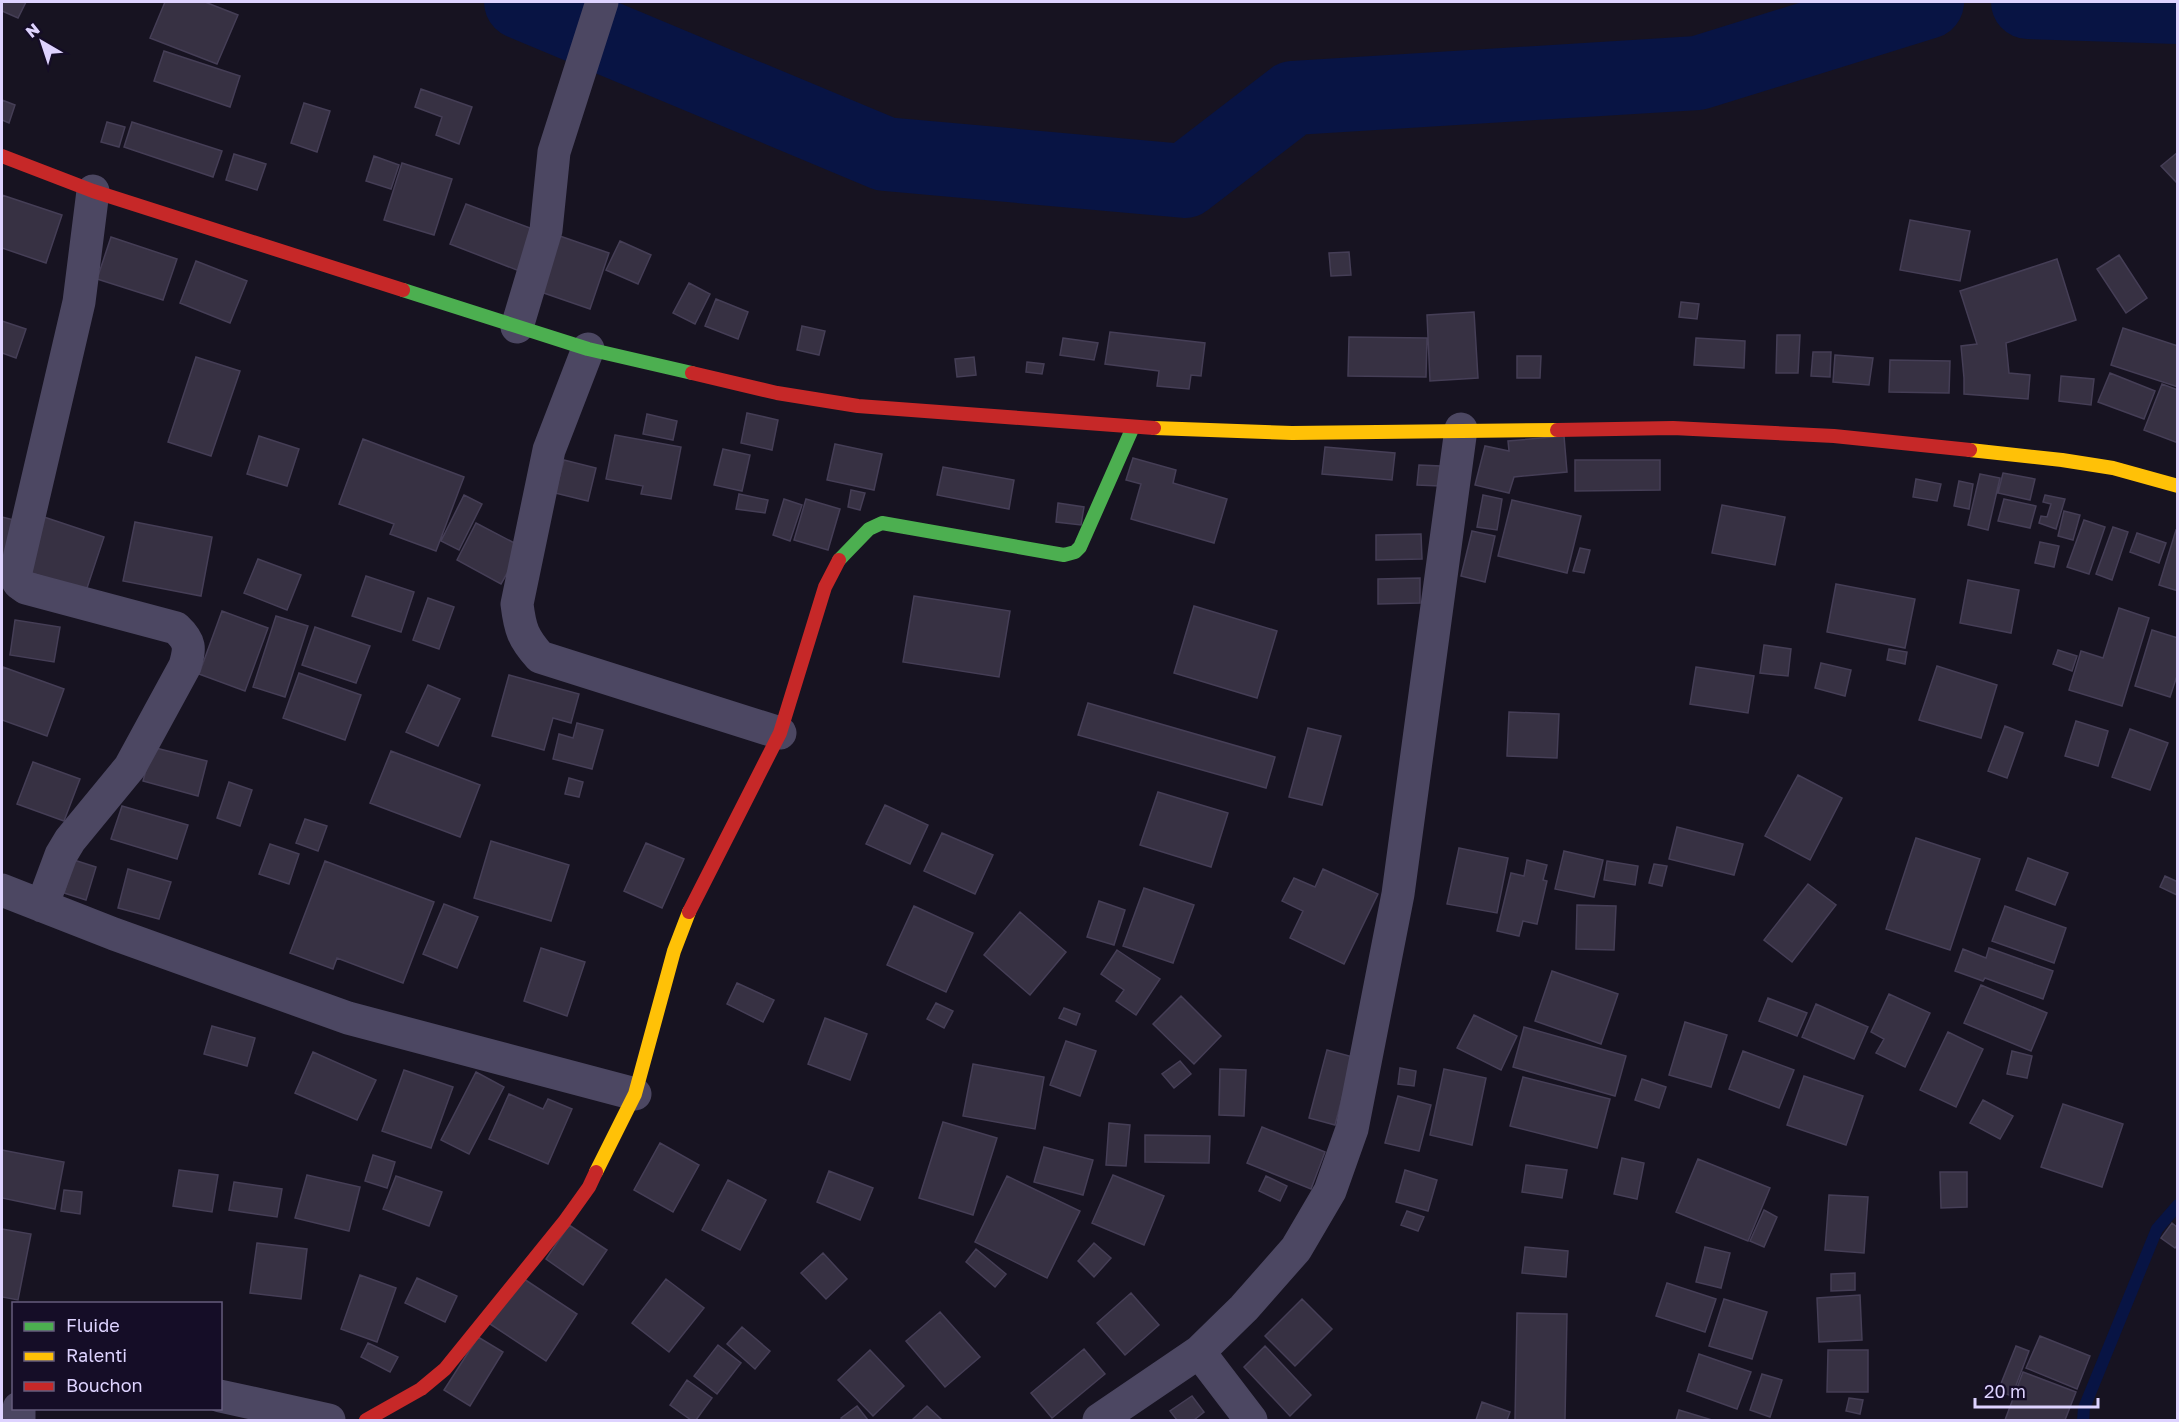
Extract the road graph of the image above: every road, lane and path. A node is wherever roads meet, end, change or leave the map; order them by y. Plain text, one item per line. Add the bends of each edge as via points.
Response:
1 (602, 2) edge
2 (2, 156) edge
3 (93, 191) junction
4 (517, 327) junction
5 (588, 349) junction
6 (1132, 427) junction
7 (1461, 429) junction
8 (2178, 486) edge
9 (780, 733) junction
10 (2, 890) edge
11 (42, 906) junction
12 (635, 1094) junction
13 (1199, 1352) junction
14 (222, 1396) edge
15 (329, 1420) edge
16 (366, 1420) edge
17 (1099, 1420) edge
18 (1251, 1420) edge

1 - 4 street via 554,152 546,230
2 - 3 main road
3 - 4 main road
3 - 11 street via 79,302 15,576 26,588 176,628 187,638 189,651 185,666 130,767 61,855
4 - 5 main road
5 - 6 main road via 777,393 858,406
5 - 9 street via 549,450 540,485 518,604 519,627 540,657
6 - 7 main road via 1292,433
6 - 9 main road via 1076,552 1064,555 891,524 869,529 842,556 825,587
7 - 8 main road via 1673,428 1834,436 2062,460 2113,468
7 - 13 street via 1398,894 1352,1129 1330,1191 1296,1249
9 - 12 main road via 684,922
10 - 11 street
11 - 12 street via 348,1018
12 - 16 main road via 589,1187 464,1347 421,1389
13 - 17 street
13 - 18 street
14 - 15 street

